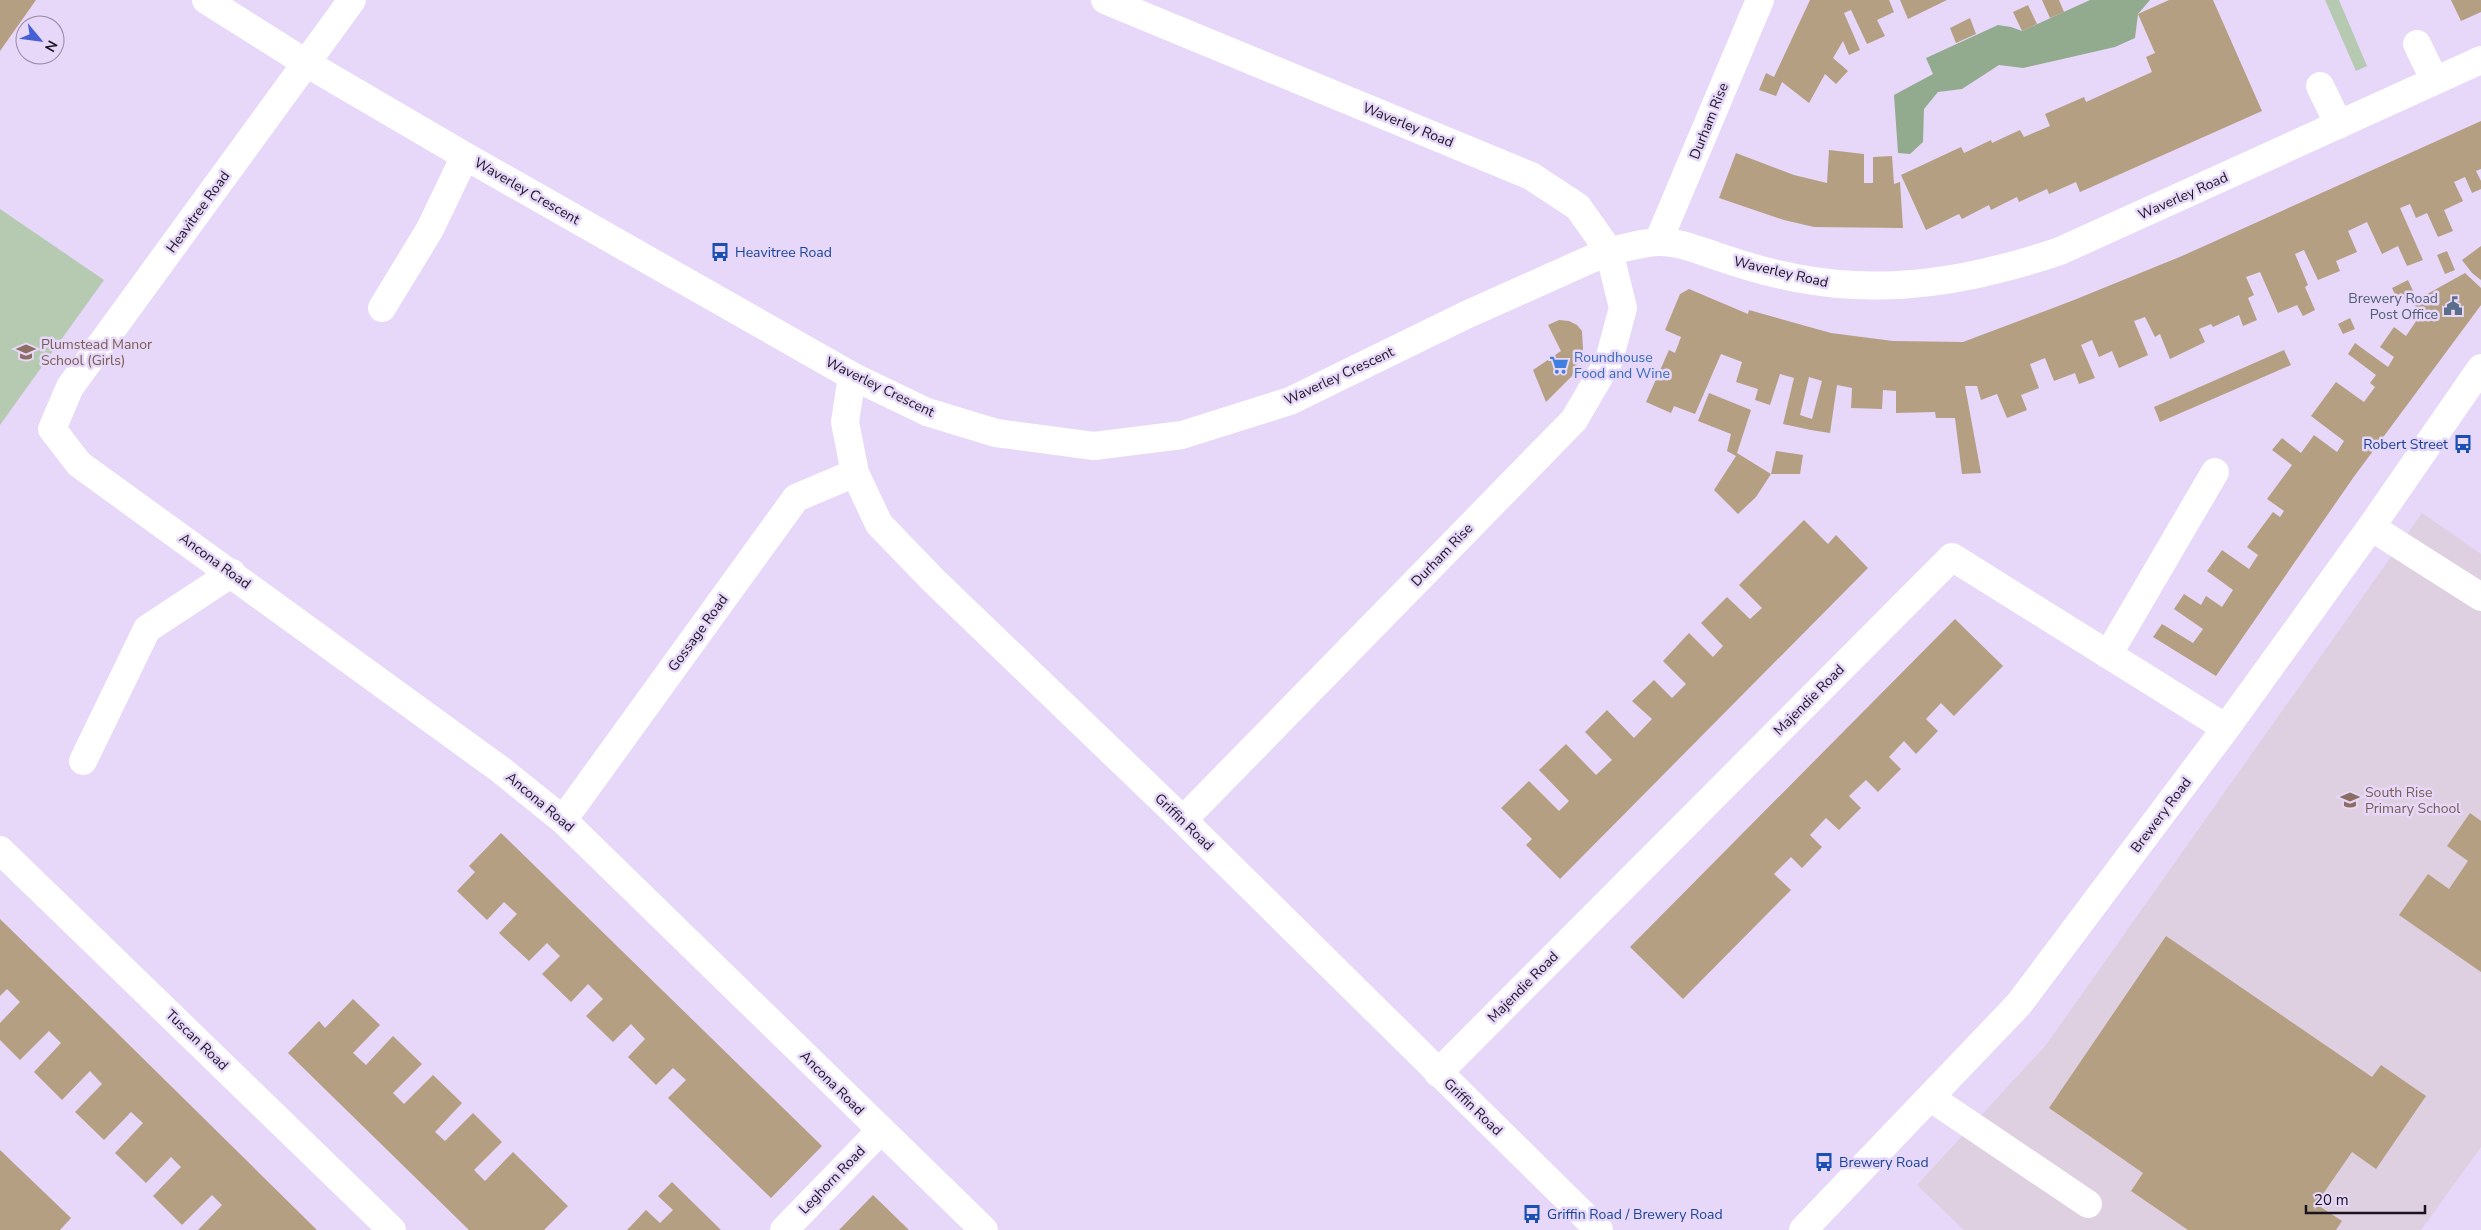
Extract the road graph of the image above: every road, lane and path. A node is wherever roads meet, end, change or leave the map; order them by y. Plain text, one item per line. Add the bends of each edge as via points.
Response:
1 (206, 0) edge
2 (352, 0) edge
3 (1105, 0) edge
4 (1760, 0) edge
5 (2417, 44) dead end
6 (2481, 60) edge
7 (306, 63) junction
8 (2435, 81) junction
9 (2320, 86) dead end
10 (2339, 125) junction
11 (465, 156) junction
12 (1658, 242) junction
13 (1609, 251) junction
14 (382, 308) dead end
15 (2481, 368) edge
16 (852, 376) junction
17 (52, 429) joint
18 (2215, 472) dead end
19 (855, 473) junction
20 (2371, 527) junction
21 (232, 573) junction
22 (2481, 597) edge
23 (2108, 655) junction
24 (2226, 728) junction
25 (83, 761) dead end
26 (563, 820) junction
27 (1183, 820) junction
28 (0, 850) edge
29 (1438, 1072) junction
30 (1931, 1098) junction
31 (880, 1131) junction
32 (2088, 1204) dead end
33 (392, 1230) edge
34 (784, 1230) edge
35 (984, 1230) edge
36 (1599, 1230) edge
37 (1804, 1230) edge

1 - 7 street, Waverley Crescent
2 - 7 street, Heavitree Road
3 - 13 street, Waverley Road via 1531,176 1578,207
4 - 12 street, Durham Rise
5 - 8 street
6 - 8 street, Waverley Road
7 - 11 street, Waverley Crescent
7 - 17 street, Heavitree Road via 70,387
8 - 10 street, Waverley Road
9 - 10 street
10 - 12 street, Waverley Road via 2060,251 1956,280 1899,286 1848,286 1752,268 1683,246
11 - 14 street via 430,228
11 - 16 street, Waverley Crescent
12 - 13 street, Waverley Road
13 - 16 street, Waverley Crescent via 1466,315 1290,401 1182,435 1094,446 996,433 927,412
13 - 27 street, Durham Rise via 1623,308 1609,360 1574,420
15 - 20 street, Brewery Road
16 - 19 street, Griffin Road via 845,422
17 - 21 street, Ancona Road via 79,464
18 - 23 street
19 - 26 street, Gossage Road via 796,498
19 - 27 street, Griffin Road via 879,524
20 - 22 street
20 - 24 street, Brewery Road
21 - 25 street via 147,629
21 - 26 street, Ancona Road via 501,770
23 - 24 street, Majendie Road
23 - 29 street, Majendie Road via 1952,557
24 - 30 street, Brewery Road via 2020,1004
26 - 31 street, Ancona Road via 626,878
27 - 29 street, Griffin Road
28 - 33 street, Tuscan Road
29 - 36 street, Griffin Road
30 - 32 street
30 - 37 street, Brewery Road
31 - 34 street, Leghorn Road
31 - 35 street, Ancona Road

